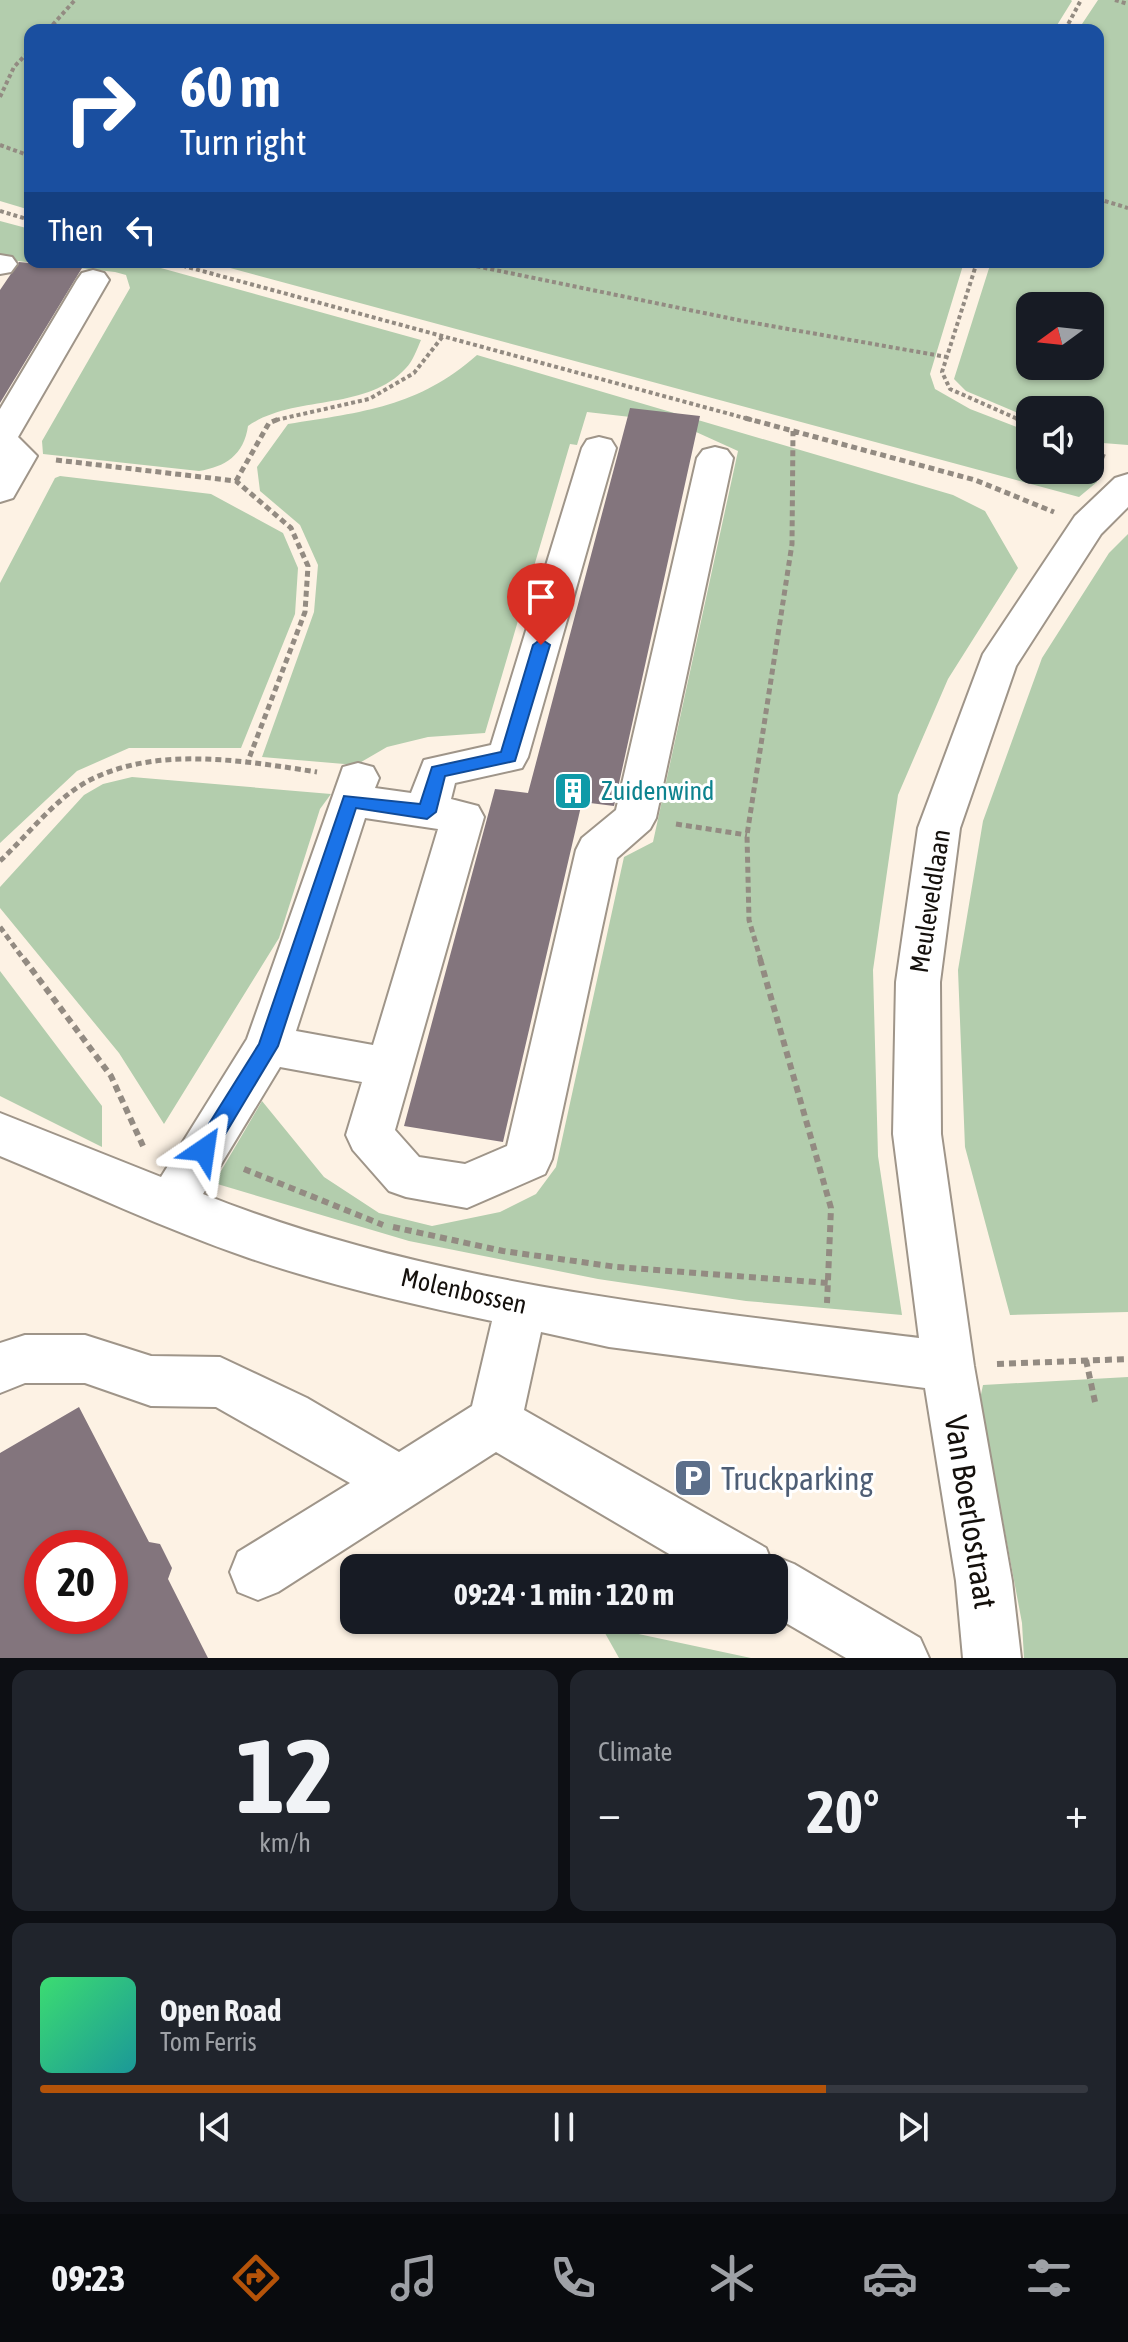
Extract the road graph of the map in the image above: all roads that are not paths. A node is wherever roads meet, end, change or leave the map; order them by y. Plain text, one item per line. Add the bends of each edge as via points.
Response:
1 (93, 280) dead end
2 (6, 445) edge
3 (599, 448) dead end
4 (715, 458) dead end
5 (1128, 486) edge
6 (0, 490) edge
7 (427, 812) junction
8 (268, 1046) junction
9 (389, 1067) junction
10 (0, 1134) edge
11 (170, 1205) junction
12 (522, 1304) junction
13 (948, 1366) junction
14 (0, 1368) edge
15 (495, 1422) junction
16 (399, 1482) junction
17 (722, 1554) edge
18 (258, 1572) dead end
19 (788, 1592) edge
20 (900, 1658) edge
21 (992, 1658) edge

1 - 2 street
2 - 6 street
3 - 7 street via 508,757 438,771
4 - 9 street via 635,818 597,850 528,1159 467,1186 406,1176 370,1135
5 - 13 street, Meuleveldlaan via 1088,525 997,664 939,828 918,982 917,1134
7 - 8 street via 354,789
7 - 9 street via 463,817
8 - 9 street
8 - 11 street
10 - 11 street, Molenbossen
11 - 12 street, Molenbossen via 250,1236 408,1280
12 - 13 street, Molenbossen via 609,1323
12 - 15 street
13 - 21 street, Van Boerlostraat
14 - 16 street via 25,1359 85,1359 151,1381 220,1382
15 - 16 street
15 - 17 street
16 - 18 street
19 - 20 street

